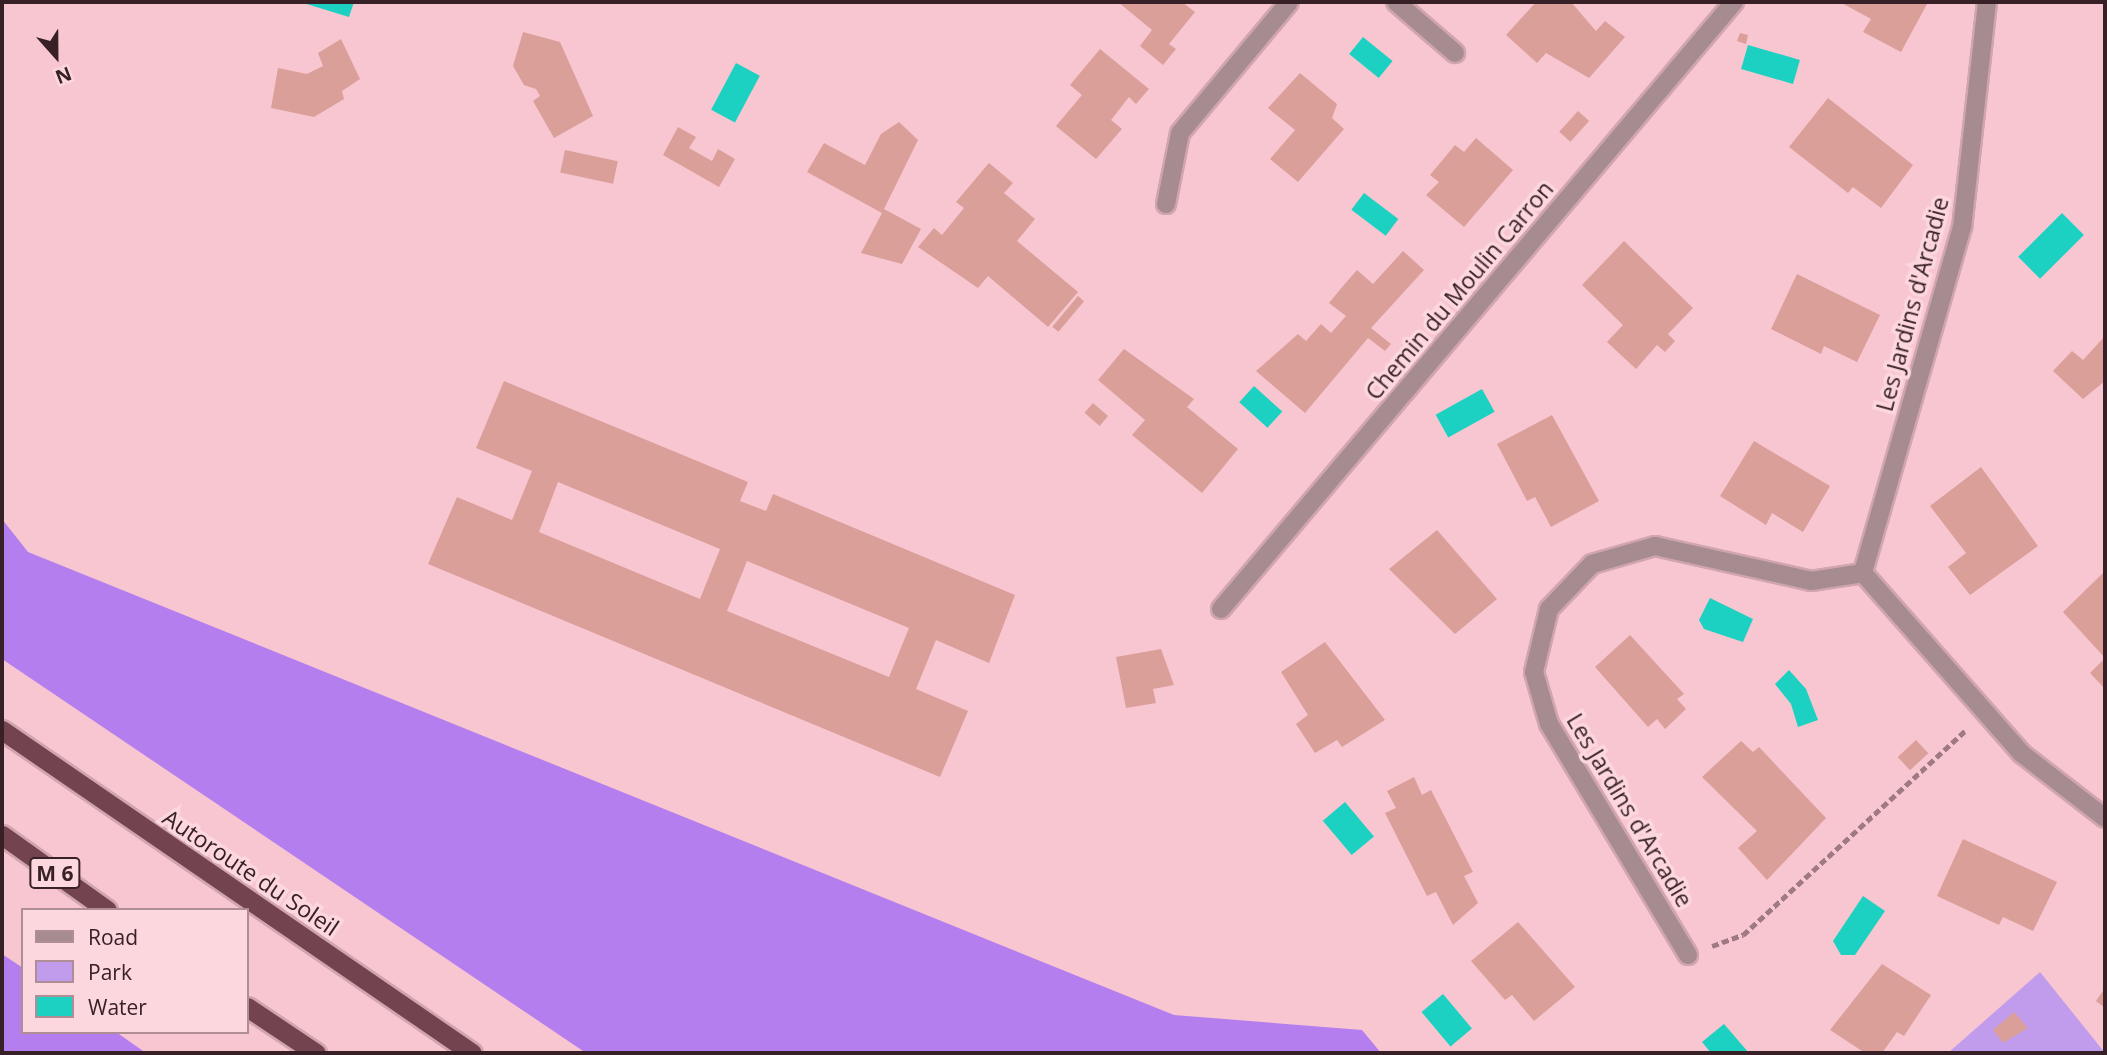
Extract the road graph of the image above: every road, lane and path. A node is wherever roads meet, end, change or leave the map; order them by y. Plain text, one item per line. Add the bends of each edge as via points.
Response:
1 (1289, 2) edge
2 (1396, 2) edge
3 (1734, 2) edge
4 (1987, 2) edge
5 (1455, 53) dead end
6 (1167, 204) dead end
7 (1863, 573) junction
8 (1222, 609) dead end
9 (1986, 713) junction
10 (2, 730) edge
11 (2105, 818) edge
12 (2, 835) edge
13 (104, 908) edge
14 (1688, 955) joint
15 (248, 1008) edge
16 (316, 1053) edge
17 (472, 1053) edge

1 - 6 street via 1180,133
2 - 5 street
3 - 8 street, Chemin du Moulin Carron
4 - 7 street, Les Jardins d'Arcadie via 1962,227
7 - 9 street
7 - 14 street, Les Jardins d'Arcadie via 1811,581 1655,545 1592,564 1549,609 1534,672 1549,724
9 - 11 street via 2021,753
9 - 14 path via 1743,935
10 - 17 highway, Autoroute du Soleil
12 - 13 highway, M 6
15 - 16 highway

